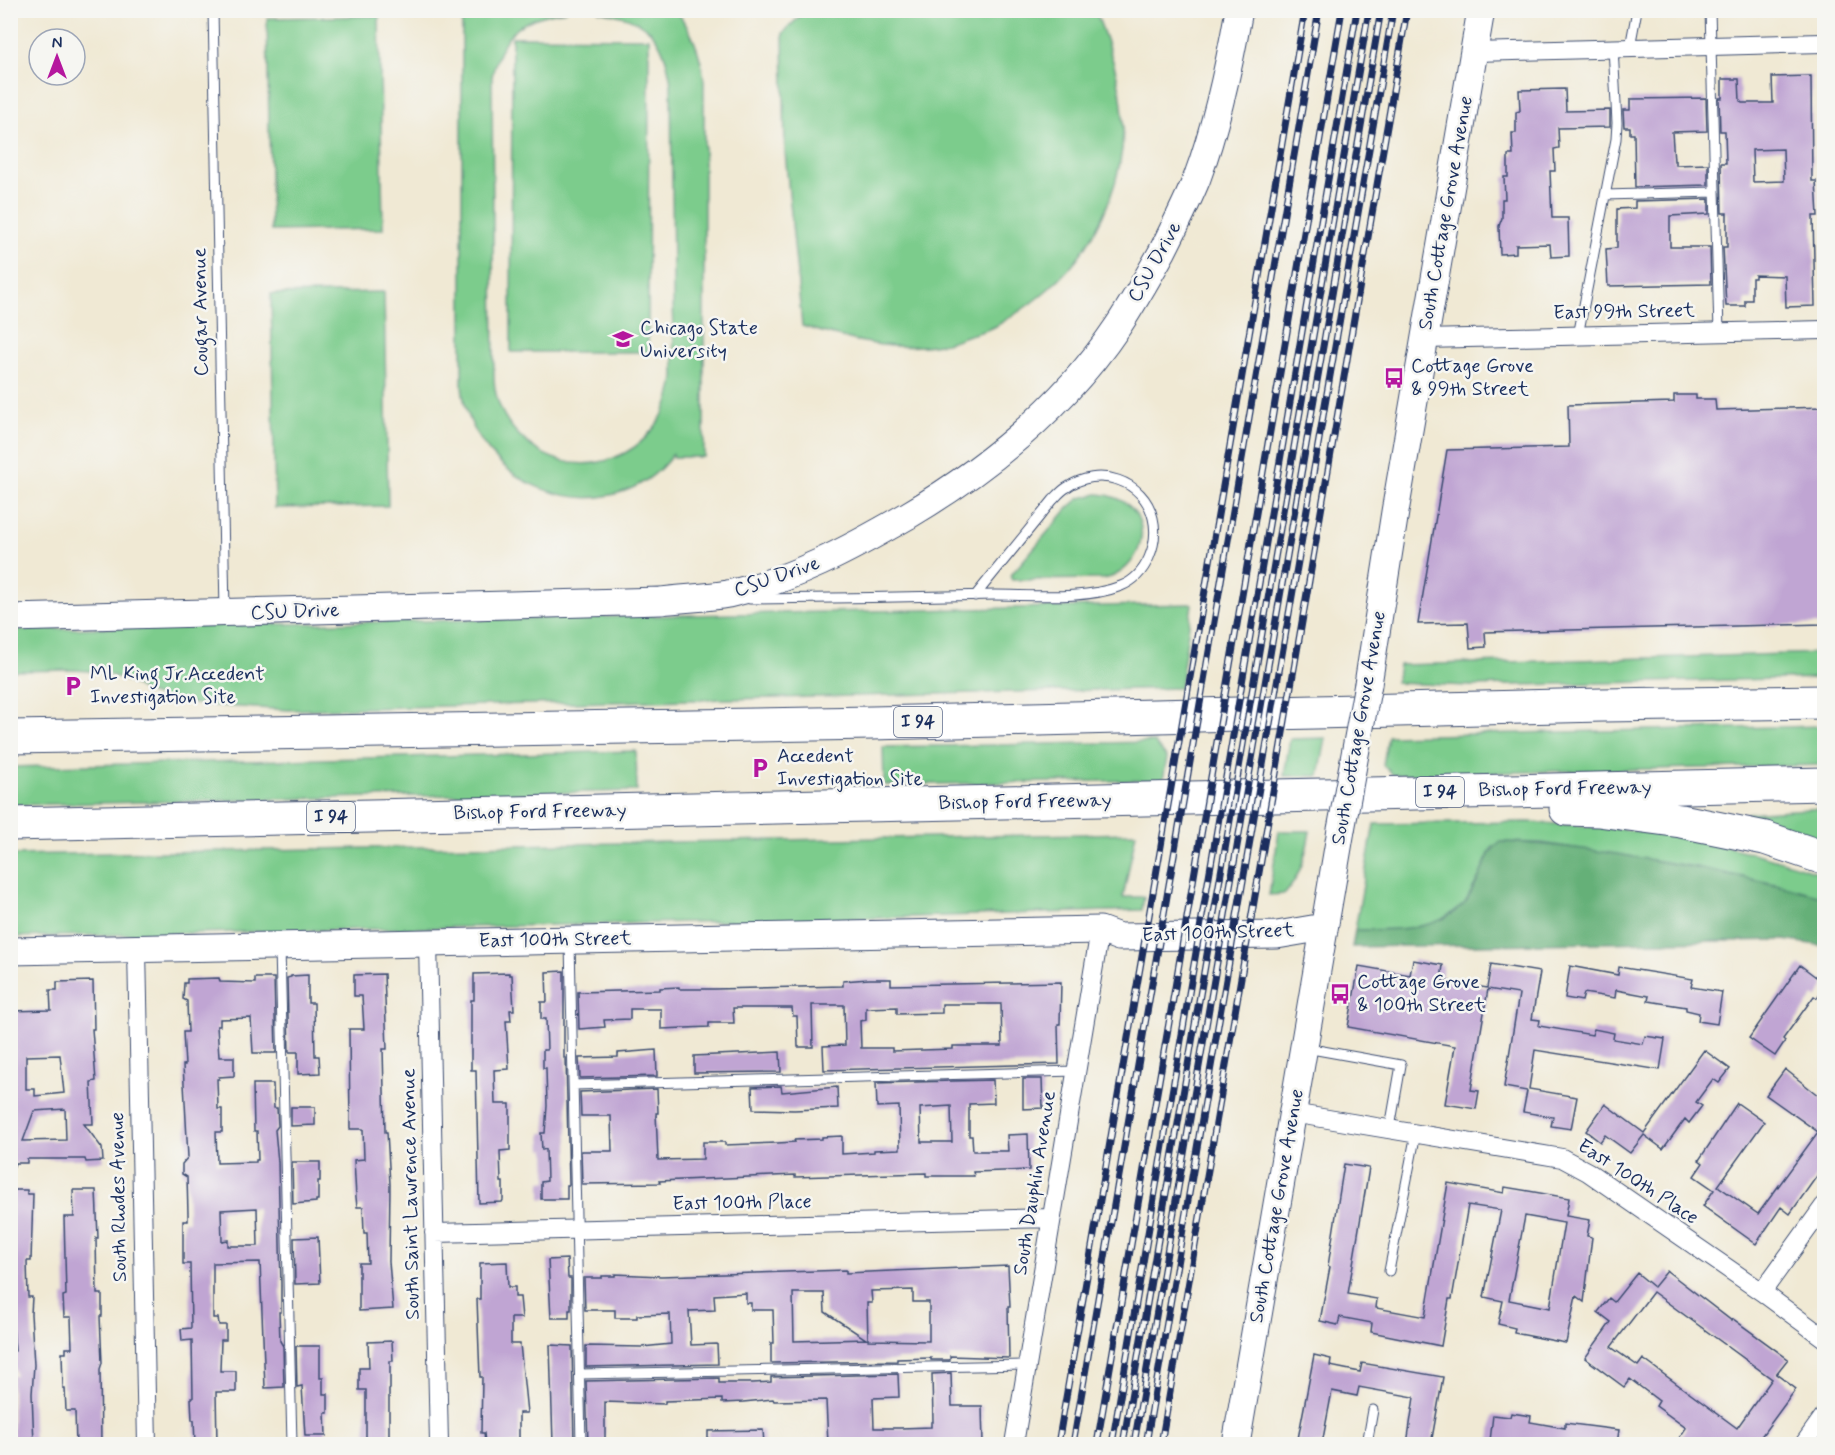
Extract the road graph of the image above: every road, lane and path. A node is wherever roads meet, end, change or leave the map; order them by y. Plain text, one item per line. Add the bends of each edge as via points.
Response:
1 (213, 10) edge
2 (1239, 10) edge
3 (1481, 10) edge
4 (1637, 10) edge
5 (1710, 10) edge
6 (1824, 43) edge
7 (1711, 45) junction
8 (1622, 47) junction
9 (1474, 52) junction
10 (1715, 192) junction
11 (1605, 195) junction
12 (1824, 330) edge
13 (1719, 333) junction
14 (1578, 336) junction
15 (1425, 339) junction
16 (975, 596) junction
17 (661, 601) junction
18 (225, 614) junction
19 (10, 618) edge
20 (1824, 702) edge
21 (10, 737) edge
22 (1824, 784) edge
23 (1056, 801) junction
24 (10, 824) edge
25 (1824, 858) edge
26 (1324, 927) junction
27 (1100, 930) junction
28 (570, 939) junction
29 (428, 942) junction
30 (280, 945) junction
31 (137, 949) junction
32 (10, 951) edge
33 (1304, 1047) junction
34 (1076, 1071) junction
35 (573, 1085) junction
36 (1293, 1113) junction
37 (1390, 1128) junction
38 (1416, 1133) junction
39 (1824, 1206) edge
40 (1052, 1218) junction
41 (577, 1229) junction
42 (434, 1233) junction
43 (1389, 1271) dead end
44 (1762, 1292) junction
45 (1824, 1338) edge
46 (1027, 1365) junction
47 (580, 1374) junction
48 (1373, 1410) dead end
49 (1824, 1416) edge
50 (147, 1444) edge
51 (292, 1444) edge
52 (439, 1444) edge
53 (581, 1444) edge
54 (1014, 1444) edge
55 (1236, 1444) edge
56 (1367, 1444) edge
57 (1804, 1444) edge

1 - 18 lane, Cougar Avenue
2 - 17 street, CSU Drive via 1215,122 1177,223 1117,327 1048,409 964,480 820,563 774,582 726,594
3 - 9 street, South Cottage Grove Avenue
4 - 8 lane
5 - 7 lane
6 - 7 street
7 - 8 street
7 - 10 lane
8 - 9 street
8 - 11 lane via 1617,123
9 - 15 street, South Cottage Grove Avenue
10 - 11 lane
10 - 13 lane
11 - 14 lane
12 - 13 street, East 99th Street
13 - 14 street, East 99th Street
14 - 15 street, East 99th Street
15 - 26 street, South Cottage Grove Avenue, bridge
16 - 16 lane via 1083,594 1123,585 1139,575 1155,542 1151,509 1130,484 1114,479 1097,477 1066,487
16 - 17 lane
17 - 18 street, CSU Drive
18 - 19 street, CSU Drive
20 - 21 highway, I 94
22 - 23 highway, Bishop Ford Freeway / I 94
23 - 24 highway, Bishop Ford Freeway / I 94
23 - 25 highway via 1149,815 1504,808 1598,810 1755,836
26 - 27 street, East 100th Street via 1277,935 1119,937
26 - 33 street, South Cottage Grove Avenue
27 - 28 street, East 100th Street
27 - 34 street, South Dauphin Avenue
28 - 29 street, East 100th Street
28 - 35 lane
29 - 30 street, East 100th Street
29 - 42 street, South Saint Lawrence Avenue
30 - 31 street, East 100th Street
30 - 51 lane
31 - 32 street, East 100th Street
31 - 50 street, South Rhodes Avenue
33 - 36 street, South Cottage Grove Avenue
33 - 37 lane via 1401,1065
34 - 35 lane
34 - 40 street, South Dauphin Avenue
35 - 41 lane
36 - 37 street, East 100th Place
36 - 55 street, South Cottage Grove Avenue
37 - 38 street, East 100th Place
38 - 43 lane
38 - 44 street, East 100th Place via 1562,1158
39 - 44 street
40 - 41 street, East 100th Place
40 - 46 street, South Dauphin Avenue
41 - 42 street, East 100th Place
41 - 47 lane
42 - 52 street, South Saint Lawrence Avenue
44 - 45 street, East 100th Place
46 - 47 lane
46 - 54 street, South Dauphin Avenue
47 - 53 lane
48 - 56 lane
49 - 57 street

